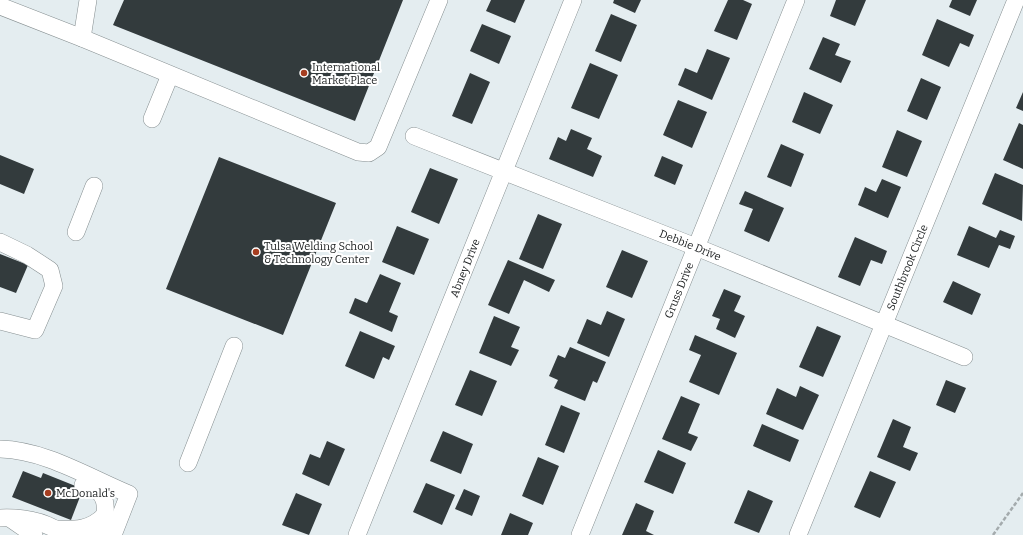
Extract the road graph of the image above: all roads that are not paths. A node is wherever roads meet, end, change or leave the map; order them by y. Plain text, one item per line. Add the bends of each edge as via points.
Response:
1 (88, 0) edge
2 (439, 0) edge
3 (573, 0) edge
4 (796, 0) edge
5 (1016, 0) edge
6 (0, 6) edge
7 (82, 38) junction
8 (170, 75) junction
9 (152, 118) dead end
10 (414, 136) dead end
11 (503, 172) junction
12 (94, 186) dead end
13 (76, 232) dead end
14 (0, 242) edge
15 (696, 247) junction
16 (0, 321) edge
17 (884, 325) junction
18 (234, 346) dead end
19 (964, 357) dead end
20 (0, 449) edge
21 (17, 451) junction
22 (188, 463) dead end
23 (104, 515) junction
24 (5, 518) edge
25 (60, 532) edge
26 (34, 535) edge
27 (97, 535) edge
28 (113, 535) edge
29 (357, 535) edge
30 (580, 535) edge
31 (798, 535) edge

1 - 7 street
2 - 8 street via 378,147 369,153 358,152
3 - 11 street, Abney Drive
4 - 15 street, Gruss Drive
5 - 17 street, Southbrook Circle
6 - 7 street
7 - 8 street
8 - 9 street
10 - 11 street, Debbie Drive
11 - 15 street, Debbie Drive
11 - 29 street, Abney Drive
12 - 13 street
14 - 16 street via 28,255 50,270 54,286 35,330
15 - 17 street, Debbie Drive
15 - 30 street, Gruss Drive
17 - 19 street, Debbie Drive
17 - 31 street, Southbrook Circle
18 - 22 street
20 - 21 street
21 - 23 street via 27,463 96,490 104,501
21 - 28 street via 47,459 128,494
23 - 25 street via 98,522 84,529
23 - 27 street
24 - 25 street via 36,521
24 - 26 street

